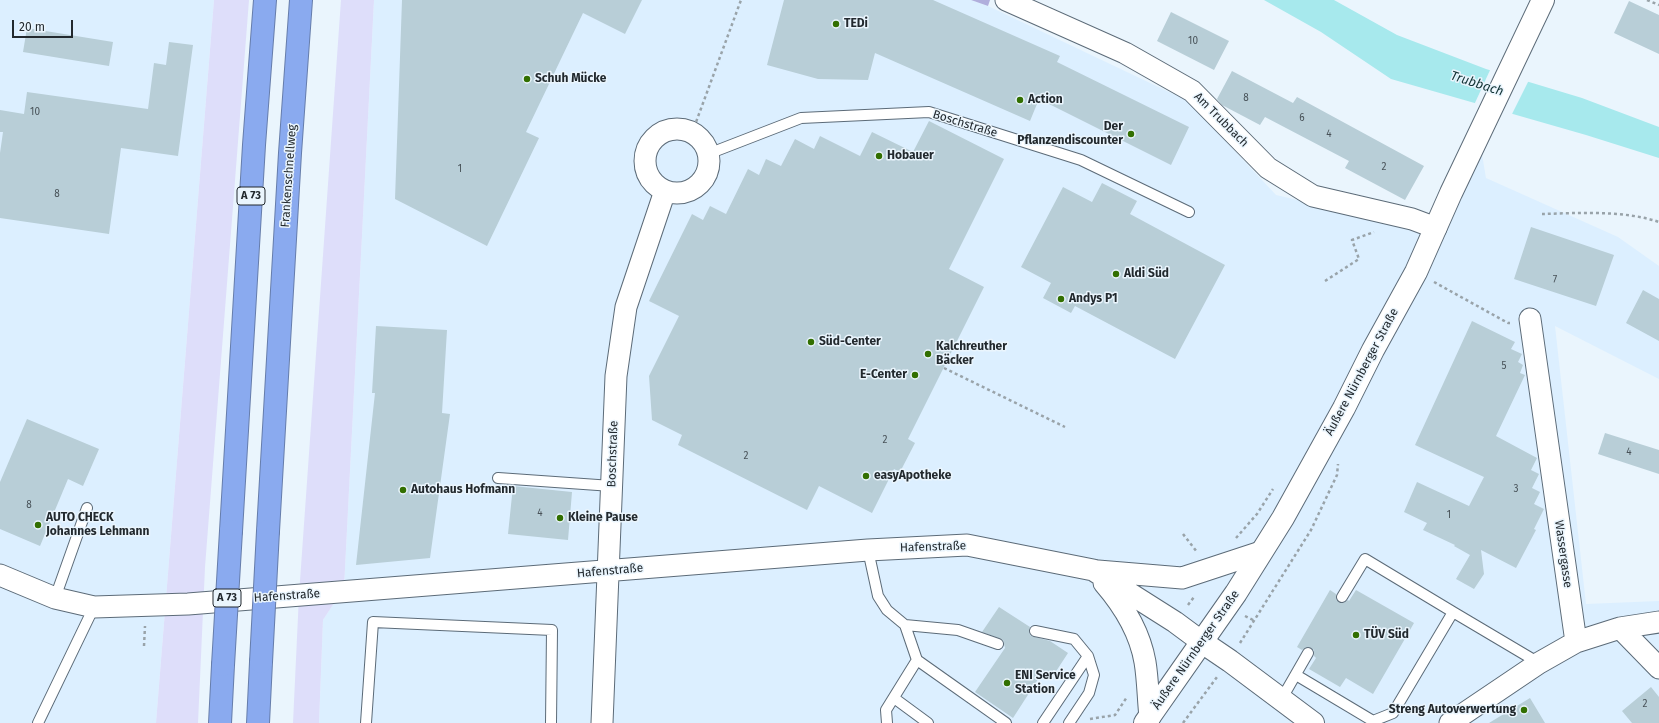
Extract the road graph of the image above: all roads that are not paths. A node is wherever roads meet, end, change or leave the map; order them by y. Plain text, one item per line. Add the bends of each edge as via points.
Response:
1 (265, 0) edge
2 (301, 0) edge
3 (1006, 0) edge
4 (1543, 0) edge
5 (708, 154) junction
6 (665, 191) junction
7 (1189, 212) dead end
8 (1436, 228) junction
9 (1530, 318) road end
10 (498, 478) dead end
11 (612, 486) junction
12 (87, 508) dead end
13 (868, 550) junction
14 (1262, 552) junction
15 (1093, 570) junction
16 (608, 572) junction
17 (0, 575) edge
18 (1342, 597) dead end
19 (55, 598) junction
20 (94, 607) junction
21 (1453, 612) junction
22 (1659, 622) edge
23 (905, 625) junction
24 (1620, 628) junction
25 (1035, 631) dead end
26 (1202, 642) junction
27 (1576, 642) junction
28 (998, 644) dead end
29 (1308, 653) dead end
30 (1088, 656) junction
31 (917, 660) junction
32 (1539, 663) junction
33 (1659, 668) edge
34 (1296, 675) junction
35 (894, 698) junction
36 (1281, 700) junction
37 (1147, 720) edge
38 (38, 723) edge
39 (220, 723) edge
40 (258, 723) edge
41 (366, 723) edge
42 (551, 723) edge
43 (602, 723) edge
44 (887, 723) edge
45 (928, 723) edge
46 (1006, 723) edge
47 (1043, 723) edge
48 (1069, 723) edge
49 (1313, 723) edge
50 (1450, 723) edge

1 - 39 highway, A 73, bridge
2 - 40 highway, Frankenschnellweg, bridge
3 - 8 street, Am Trubbach via 1125,53 1192,91 1268,168 1312,196 1412,219
4 - 8 main road, Äußere Nürnberger Straße
5 - 6 street via 709,164 701,182 684,193
5 - 6 street via 702,142 692,133 676,129 656,137 645,156 645,167 649,178
5 - 7 lane, Boschstraße via 800,118 928,112 1081,160
6 - 11 street, Boschstraße via 626,307 616,376
8 - 14 main road, Äußere Nürnberger Straße via 1416,272 1340,415
9 - 27 street, Wassergasse
10 - 11 lane
11 - 16 street, Boschstraße
12 - 19 lane
13 - 15 street, Hafenstraße via 967,545
13 - 16 street, Hafenstraße
13 - 23 lane via 878,596 887,610
14 - 15 street via 1182,578
14 - 26 main road, Äußere Nürnberger Straße
15 - 26 street, Hafenstraße
15 - 37 street via 1118,600 1137,634 1145,661
16 - 20 street, Hafenstraße via 188,604
16 - 43 street, Boschstraße
17 - 19 street, Hafenstraße
18 - 21 lane via 1365,559
19 - 20 street, Hafenstraße
20 - 38 lane
21 - 32 lane
21 - 34 lane via 1393,713 1373,720
22 - 24 street
23 - 28 lane via 958,630
23 - 31 lane
24 - 27 street
24 - 33 street
25 - 30 lane via 1074,639
26 - 36 main road
26 - 37 main road, Äußere Nürnberger Straße
27 - 32 street
29 - 34 lane
30 - 47 lane
30 - 48 lane via 1094,675 1089,693
31 - 35 lane
31 - 46 lane
32 - 50 street
34 - 36 lane
35 - 44 lane via 886,710
35 - 45 lane
36 - 49 main road
41 - 42 lane via 373,622 552,630

